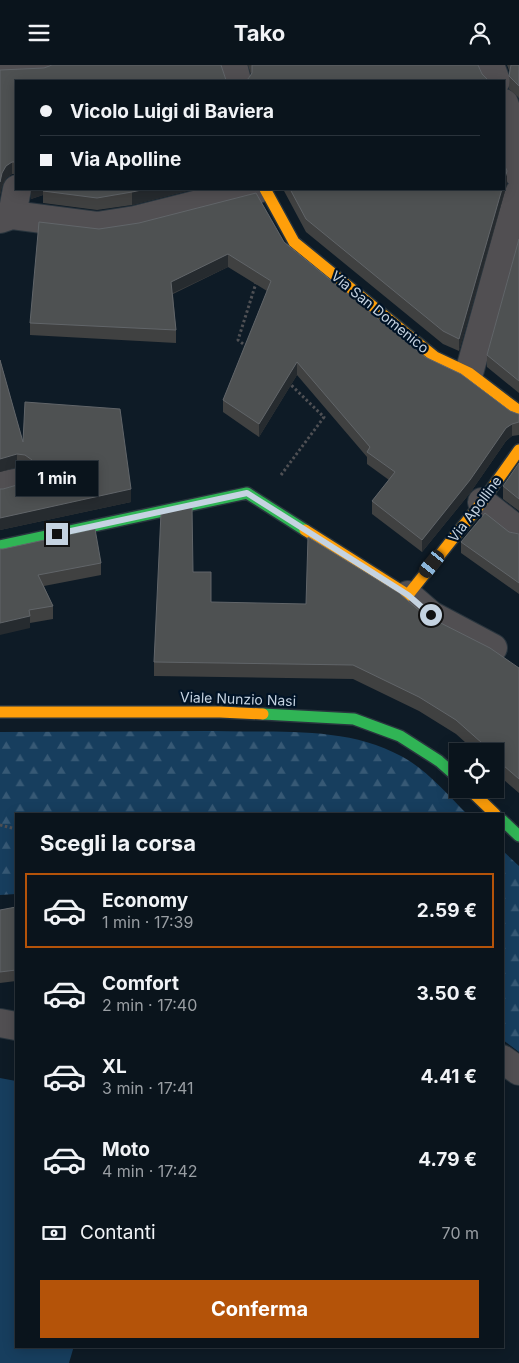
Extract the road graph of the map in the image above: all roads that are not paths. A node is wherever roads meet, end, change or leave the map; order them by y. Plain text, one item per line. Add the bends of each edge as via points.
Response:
1 (232, 65) edge
2 (490, 65) edge
3 (0, 67) edge
4 (38, 71) edge
5 (237, 80) edge
6 (496, 80) edge
7 (505, 106) edge
8 (519, 174) edge
9 (16, 190) edge
10 (254, 190) edge
11 (266, 190) edge
12 (519, 193) edge
13 (6, 217) edge
14 (514, 227) edge
15 (469, 373) junction
16 (519, 411) edge
17 (519, 450) edge
18 (482, 502) junction
19 (519, 531) edge
20 (0, 546) edge
21 (408, 595) junction
22 (493, 648) edge
23 (0, 710) edge
24 (449, 770) edge
25 (478, 798) edge
26 (494, 813) edge
27 (504, 822) edge
28 (519, 836) edge
29 (0, 1023) edge
30 (15, 1026) edge
31 (504, 1060) edge
32 (519, 1071) edge

1 - 5 street
2 - 6 street
3 - 4 street
7 - 8 street via 512,125
9 - 13 street
10 - 13 street via 135,220 97,226
11 - 15 street, Via San Domenico via 294,242 435,357
12 - 14 street
14 - 15 street
15 - 16 street, Via San Domenico
17 - 18 street, Via Apolline
18 - 19 street
18 - 21 street, Via Apolline
20 - 21 street via 247,493
21 - 22 street via 431,615
23 - 24 street, Viale Nunzio Nasi via 220,712 354,719 400,736
25 - 26 street
27 - 28 street
29 - 30 street
31 - 32 street

